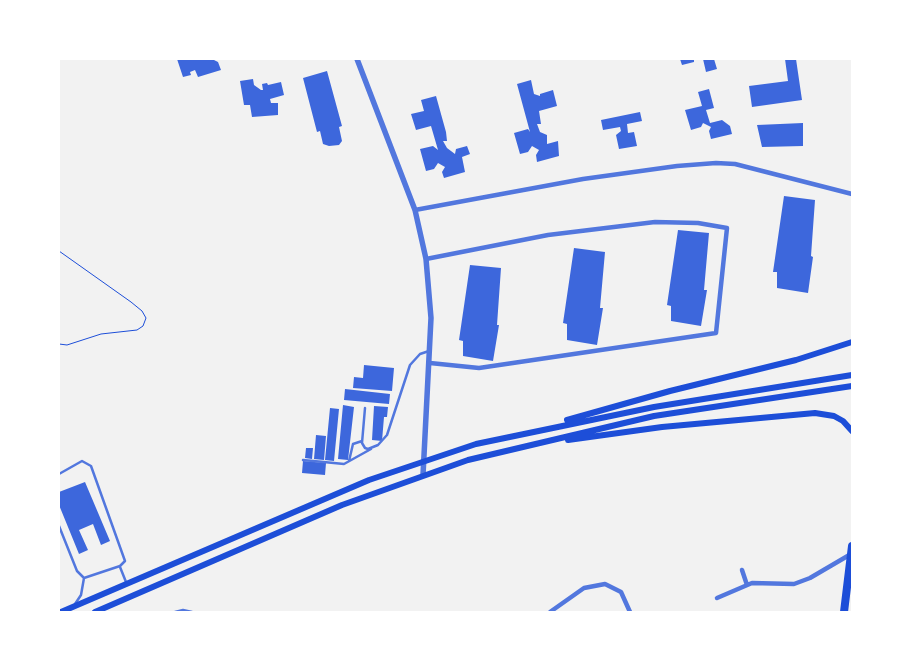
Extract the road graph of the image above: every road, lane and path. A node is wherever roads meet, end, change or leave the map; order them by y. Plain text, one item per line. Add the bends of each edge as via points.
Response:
1 (357, 59) edge
2 (852, 194) edge
3 (415, 210) junction
4 (59, 251) edge
5 (426, 258) junction
6 (852, 342) edge
7 (59, 344) edge
8 (430, 350) junction
9 (430, 363) junction
10 (852, 375) edge
11 (852, 386) edge
12 (365, 408) dead end
13 (852, 431) edge
14 (519, 434) junction
15 (362, 441) junction
16 (520, 447) junction
17 (372, 448) junction
18 (304, 460) dead end
19 (349, 461) junction
20 (423, 461) junction
21 (59, 474) edge
22 (423, 475) junction
23 (59, 526) edge
24 (852, 550) edge
25 (120, 566) junction
26 (742, 570) dead end
27 (84, 578) junction
28 (127, 584) junction
29 (747, 585) junction
30 (717, 598) dead end
31 (73, 608) junction
32 (62, 612) edge
33 (95, 612) edge
34 (175, 612) edge
35 (192, 612) edge
36 (550, 612) edge
37 (630, 612) edge
38 (844, 612) edge

1 - 3 street
2 - 3 street via 735,164 716,163 583,178
3 - 5 street
4 - 7 path via 131,302 146,318 144,326 137,330
5 - 8 street
5 - 9 street via 548,234 655,222 698,223 727,228 716,333 479,368
6 - 14 main road
8 - 9 street
8 - 17 lane via 420,354 410,365 387,435
9 - 20 street
10 - 14 main road via 654,407
11 - 16 main road via 654,416
12 - 15 lane
13 - 16 main road via 834,416 814,412 662,427
14 - 20 main road
15 - 17 lane via 365,448
15 - 19 lane via 353,444
16 - 22 main road
17 - 19 lane
18 - 19 lane via 344,464
20 - 22 street
20 - 28 main road via 369,480
21 - 25 lane via 82,461 91,466 125,556
22 - 33 main road via 342,505
23 - 27 lane via 77,571
24 - 29 street via 810,578 794,584
24 - 38 main road
25 - 27 lane
25 - 28 lane
26 - 29 street
27 - 31 lane via 81,595
28 - 31 main road
29 - 30 street
31 - 32 main road
34 - 35 lane
36 - 37 street via 584,588 605,584 621,592

